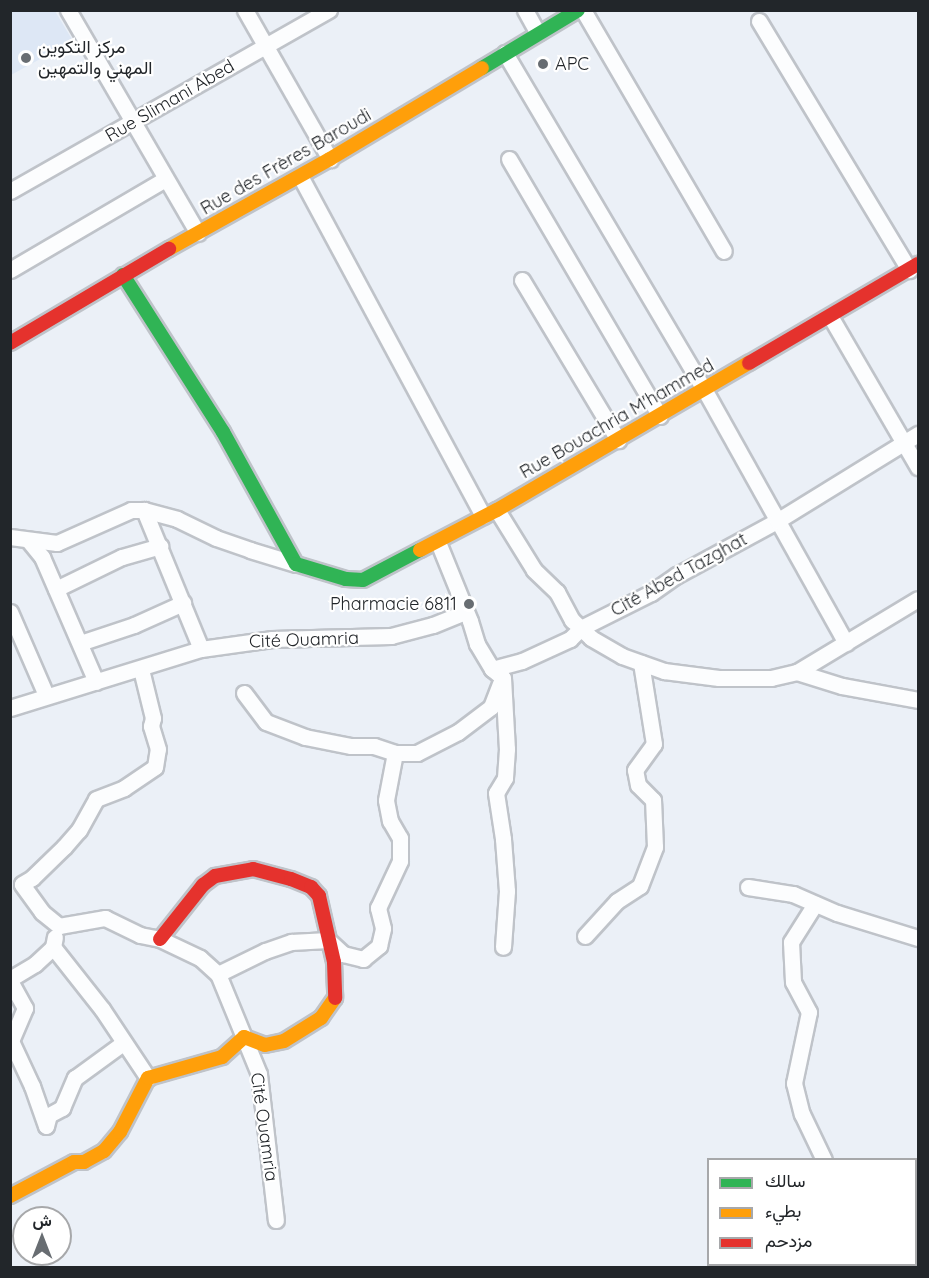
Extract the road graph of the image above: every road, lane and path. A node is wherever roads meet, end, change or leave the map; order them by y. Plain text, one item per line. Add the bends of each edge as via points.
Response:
1 (68, 10) edge
2 (245, 10) edge
3 (329, 10) edge
4 (525, 10) edge
5 (578, 10) edge
6 (583, 10) edge
7 (759, 21) dead end
8 (538, 33) junction
9 (266, 46) junction
10 (505, 53) junction
11 (131, 122) junction
12 (330, 159) junction
13 (509, 159) dead end
14 (300, 176) junction
15 (165, 179) junction
16 (10, 191) edge
17 (198, 233) junction
18 (724, 251) dead end
19 (914, 267) edge
20 (10, 270) edge
21 (123, 275) junction
22 (522, 280) dead end
23 (830, 316) junction
24 (10, 343) edge
25 (704, 389) junction
26 (660, 416) junction
27 (918, 434) edge
28 (618, 440) junction
29 (905, 442) junction
30 (918, 467) edge
31 (144, 510) junction
32 (497, 510) junction
33 (483, 516) junction
34 (777, 521) junction
35 (10, 537) edge
36 (28, 541) junction
37 (438, 542) junction
38 (160, 546) junction
39 (297, 564) junction
40 (56, 589) junction
41 (918, 599) edge
42 (183, 603) junction
43 (466, 612) junction
44 (11, 617) edge
45 (581, 628) junction
46 (80, 643) junction
47 (846, 643) junction
48 (201, 649) junction
49 (641, 663) junction
50 (141, 669) junction
51 (797, 672) junction
52 (497, 674) junction
53 (96, 682) junction
54 (244, 693) dead end
55 (46, 695) junction
56 (918, 700) edge
57 (10, 708) edge
58 (395, 753) junction
59 (748, 887) dead end
60 (815, 904) junction
61 (59, 926) junction
62 (585, 936) dead end
63 (918, 938) edge
64 (160, 939) junction
65 (328, 940) junction
66 (53, 947) junction
67 (503, 947) dead end
68 (218, 974) junction
69 (10, 980) edge
70 (244, 1037) junction
71 (123, 1043) junction
72 (148, 1078) junction
73 (823, 1158) edge
74 (10, 1196) edge
75 (276, 1220) dead end

1 - 11 street
2 - 9 street
3 - 9 street, Rue Slimani Abed
4 - 8 street
5 - 8 street, Rue des Frères Baroudi
6 - 18 street
7 - 19 street
8 - 10 street, Rue des Frères Baroudi
9 - 11 street, Rue Slimani Abed
9 - 12 street
10 - 12 street, Rue des Frères Baroudi
10 - 25 street
11 - 15 street
11 - 16 street, Rue Slimani Abed
12 - 14 street, Rue des Frères Baroudi
13 - 26 street
14 - 17 street, Rue des Frères Baroudi
14 - 33 street
15 - 17 street
15 - 20 street
17 - 21 street, Rue des Frères Baroudi
19 - 23 street, Rue Bouachria M'hammed
21 - 24 street, Rue des Frères Baroudi
21 - 39 street via 223,432
22 - 28 street
23 - 25 street, Rue Bouachria M'hammed
23 - 29 street
25 - 26 street, Rue Bouachria M'hammed
25 - 34 street
26 - 28 street, Rue Bouachria M'hammed
27 - 29 street, Cité Abed Tazghat
28 - 32 street, Rue Bouachria M'hammed
29 - 30 street
29 - 34 street, Cité Abed Tazghat
31 - 36 street via 131,510 64,541
31 - 38 street
31 - 39 street
32 - 33 street, Rue Bouachria M'hammed
32 - 45 street via 534,570 557,592 572,620
33 - 37 street, Rue Bouachria M'hammed
34 - 45 street, Cité Abed Tazghat
34 - 47 street
35 - 36 street
36 - 40 street via 42,557
37 - 39 street, Rue Bouachria M'hammed via 363,580
37 - 43 street
38 - 40 street via 122,557
38 - 42 street
40 - 46 street
41 - 47 street
42 - 46 street
42 - 48 street
43 - 48 street, Cité Ouamria via 392,636 272,639
43 - 52 street via 477,644
44 - 55 street
45 - 49 street via 591,638
45 - 52 street, Cité Abed Tazghat via 552,649
46 - 53 street
47 - 51 street
48 - 50 street, Cité Ouamria
49 - 51 street via 664,671 718,678 771,678
49 - 62 street via 654,744 635,770 638,785 653,800 656,847 640,886 617,901
50 - 53 street, Cité Ouamria
50 - 61 street via 158,749 155,767 124,788 96,799 79,830 22,884 42,912
51 - 56 street via 842,686
52 - 58 street via 491,707 458,732 417,753
52 - 67 street via 507,749 505,778 496,793 507,891
53 - 55 street, Cité Ouamria
54 - 58 street via 266,722 285,730 324,742 374,746
55 - 57 street, Cité Ouamria
58 - 65 street via 387,800 390,821 400,838 400,861 378,908 383,928 379,946 363,959 343,954
59 - 60 street via 793,894
60 - 63 street
60 - 73 street via 791,942 793,982 809,1012 794,1083 802,1114
61 - 64 street, Cité Ouamria via 105,918 140,935
61 - 66 street
64 - 65 street, Cité Ouamria via 203,885 215,876 253,869 311,887 319,896
64 - 68 street, Cité Ouamria via 200,958
65 - 68 street via 291,942
65 - 70 street, Cité Ouamria via 334,962 335,1001 321,1018 284,1041 265,1045
66 - 69 street
66 - 71 street via 102,1009
68 - 70 street, Cité Ouamria
69 - 71 street via 25,1008 10,1041 46,1126 49,1115 62,1108 75,1078
70 - 72 street via 222,1057
70 - 75 street, Cité Ouamria via 259,1074
71 - 72 street
72 - 74 street via 120,1132 104,1152 84,1162 74,1162

